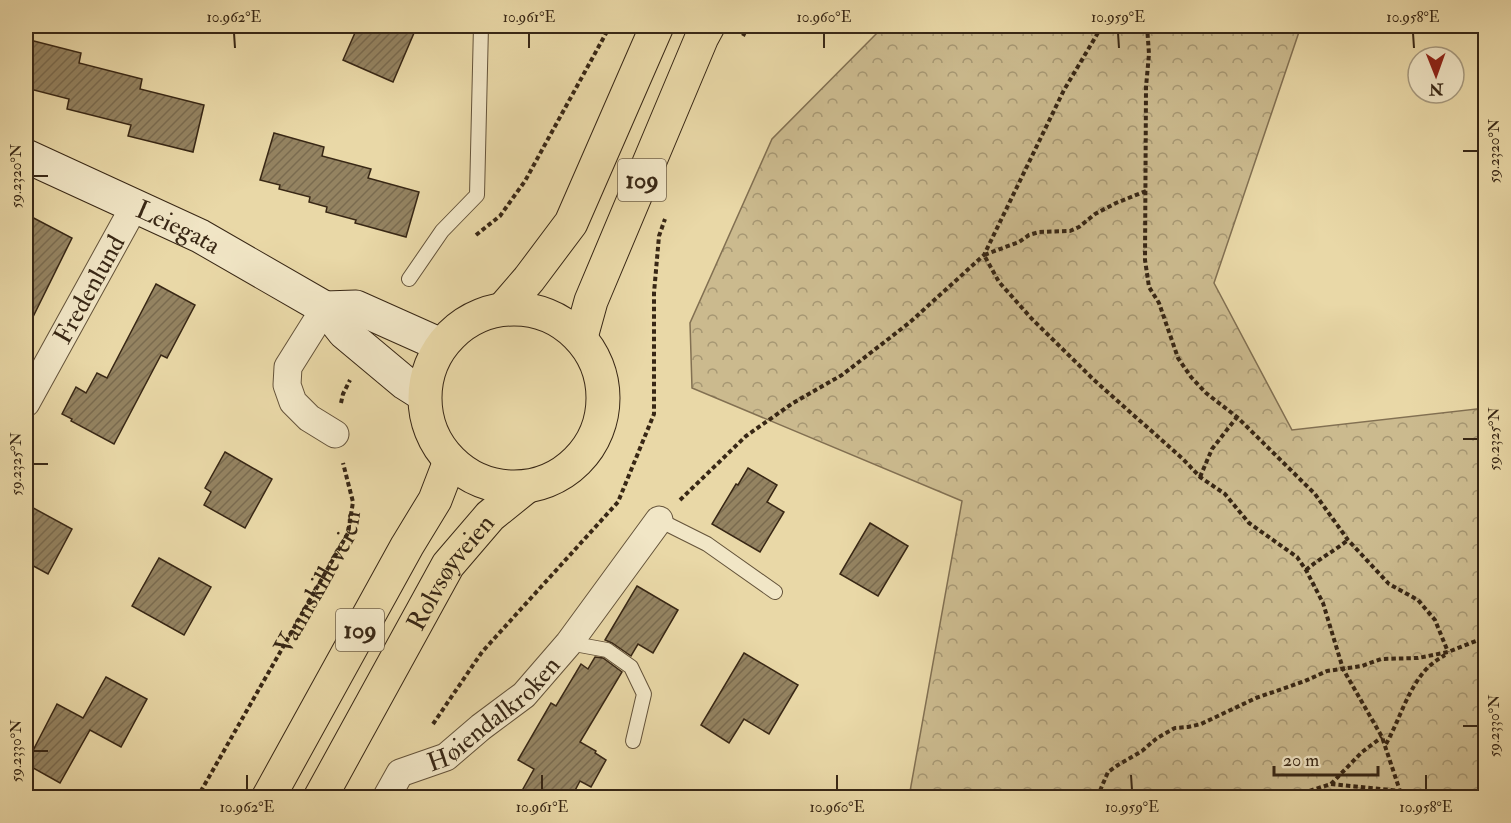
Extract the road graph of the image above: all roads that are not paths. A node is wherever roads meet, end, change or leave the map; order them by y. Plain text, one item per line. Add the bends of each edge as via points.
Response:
1 (481, 26) edge
2 (657, 26) edge
3 (708, 26) edge
4 (26, 156) edge
5 (134, 207) junction
6 (409, 279) dead end
7 (325, 308) junction
8 (504, 308) junction
9 (581, 337) junction
10 (441, 345) junction
11 (424, 395) junction
12 (26, 403) edge
13 (335, 434) road end
14 (450, 461) junction
15 (526, 487) junction
16 (659, 520) joint
17 (775, 592) dead end
18 (569, 643) junction
19 (633, 741) dead end
20 (268, 798) edge
21 (320, 798) edge
22 (386, 798) edge

1 - 6 lane via 477,195 442,231
2 - 8 main road, 109 via 571,223
3 - 9 main road, 109 via 591,301
4 - 5 street, Leiegata
5 - 7 street, Leiegata via 200,236
5 - 12 street, Fredenlund
7 - 10 street via 356,307
7 - 11 street, Leiegata via 344,332
7 - 13 street via 288,367 287,385 293,402 309,418
8 - 9 main road, 109 via 546,313
8 - 10 main road, 109 via 469,320
9 - 15 main road, 109 via 598,364 605,396 600,429 583,457 566,471 557,478
10 - 11 main road, 109 via 429,369
11 - 14 main road, 109 via 430,430
14 - 15 main road, 109 via 472,478 498,487
14 - 20 main road, Rolvsøyveien / 109 via 435,501
15 - 21 main road, Rolvsøyveien / 109 via 490,516 448,565
16 - 17 lane via 707,544
16 - 18 street, Høiendalkroken
18 - 19 lane, Høiendalkroken via 607,651 631,667 644,694
18 - 22 street, Høiendalkroken via 524,695 446,757 400,773

